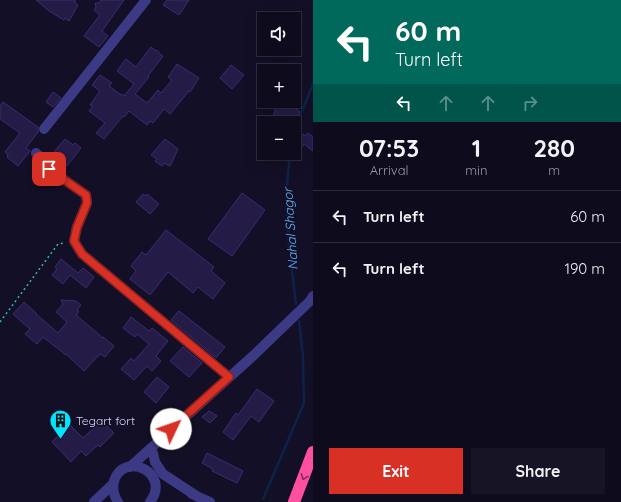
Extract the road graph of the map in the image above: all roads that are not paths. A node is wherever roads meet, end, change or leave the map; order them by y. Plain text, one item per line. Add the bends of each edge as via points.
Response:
1 (146, 0) edge
2 (44, 129) dead end
3 (36, 153) dead end
4 (313, 296) edge
5 (229, 377) junction
6 (159, 440) junction
7 (313, 452) edge
8 (154, 453) junction
9 (130, 467) junction
10 (146, 470) junction
11 (153, 478) junction
12 (113, 484) junction
13 (198, 497) junction
14 (296, 498) edge
15 (94, 502) edge
16 (118, 502) edge
17 (153, 502) edge
18 (210, 502) edge
19 (286, 502) edge

1 - 2 street
3 - 5 street via 49,169 86,195 87,203 74,241 82,254
4 - 5 street
5 - 6 street
6 - 8 street
6 - 9 street
7 -> 14 highway
8 - 10 street
8 - 13 street via 155,462 163,474
9 - 10 street
9 - 12 street via 120,472
10 - 11 street
11 - 13 street
11 - 17 street via 156,488
12 - 15 street
12 - 16 street
13 - 18 street
14 - 19 highway

